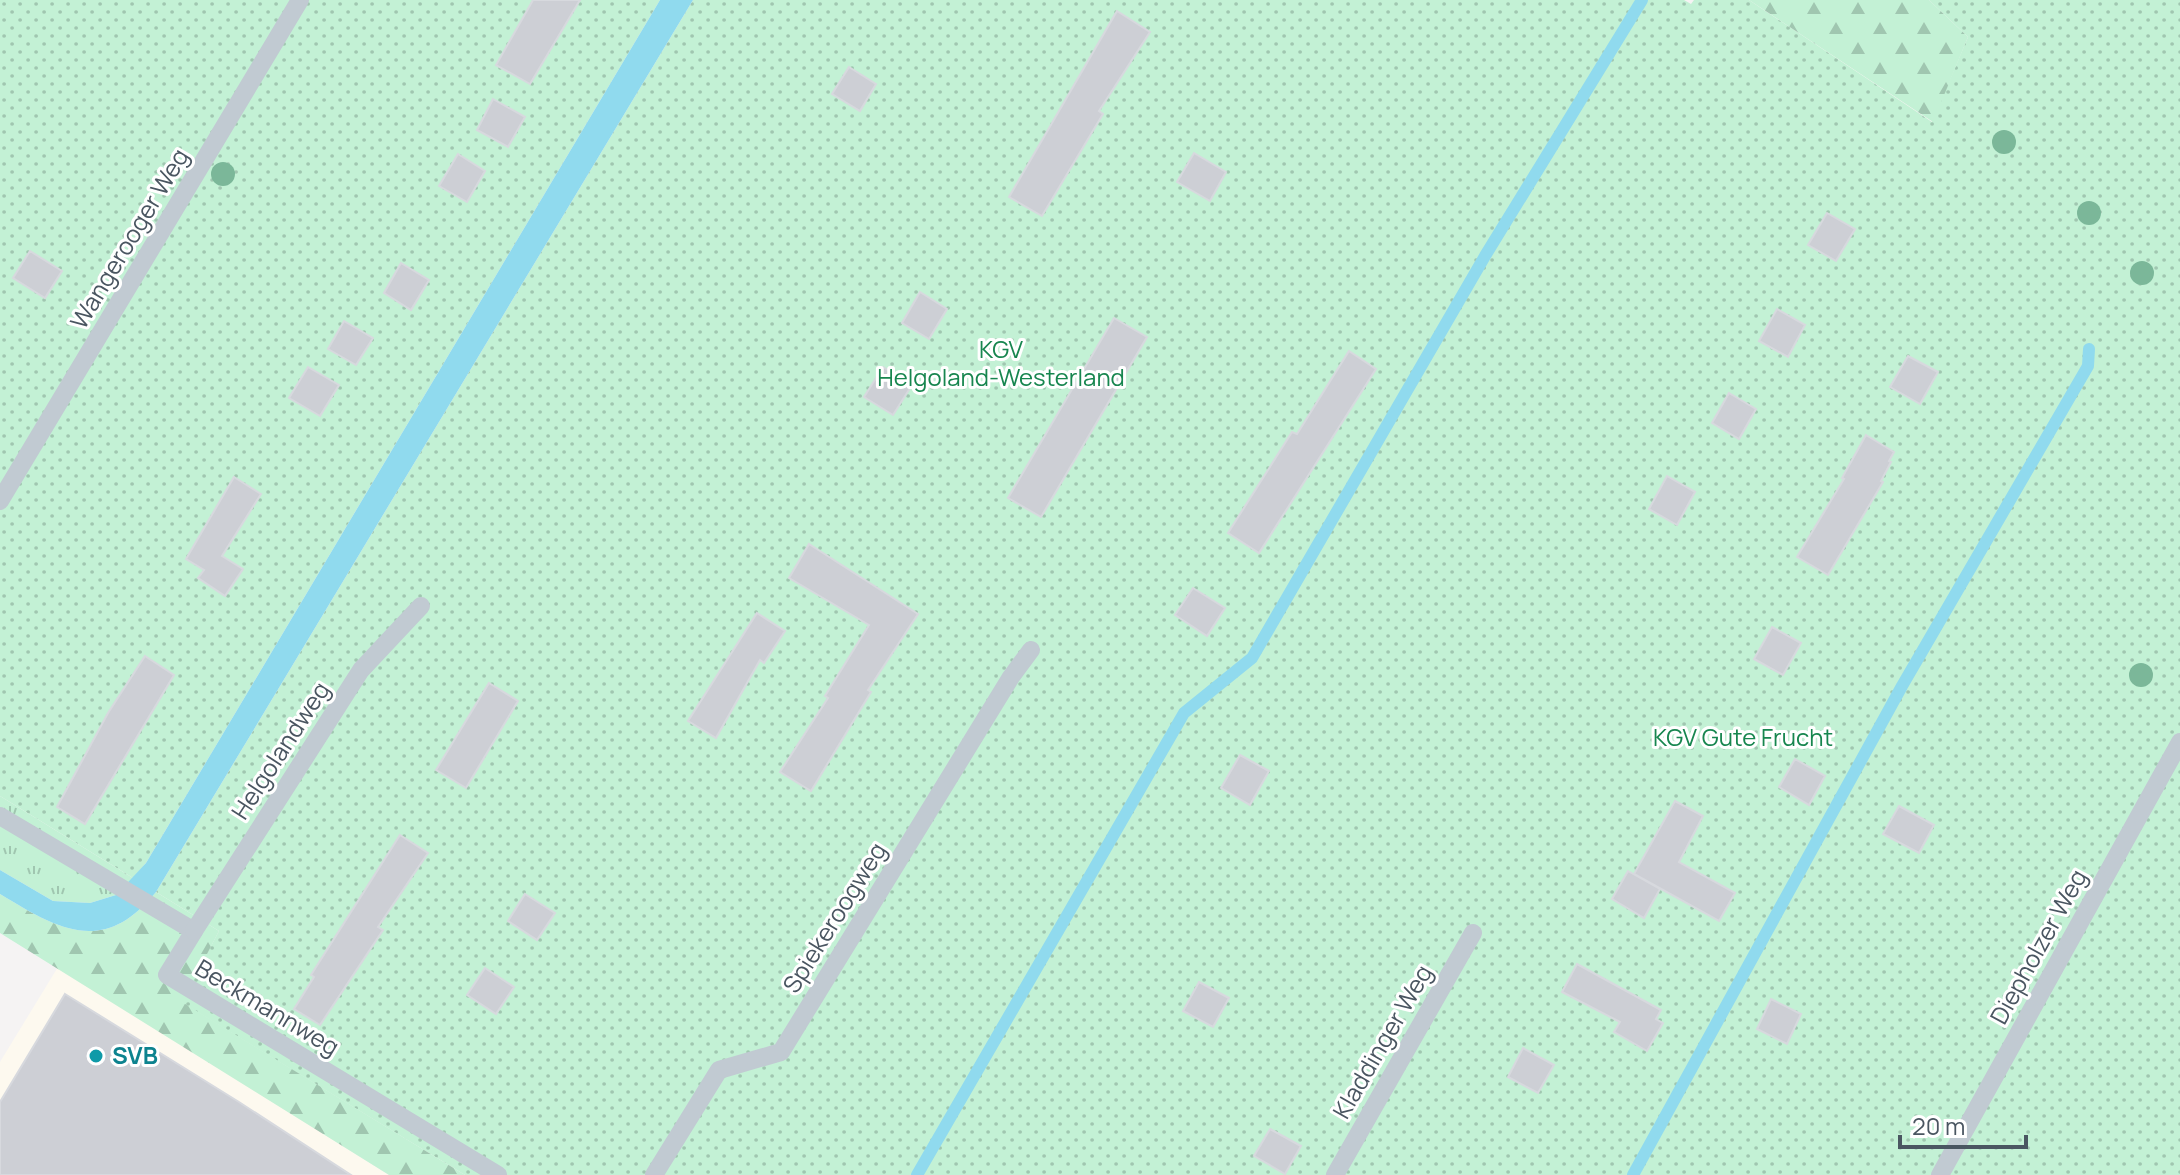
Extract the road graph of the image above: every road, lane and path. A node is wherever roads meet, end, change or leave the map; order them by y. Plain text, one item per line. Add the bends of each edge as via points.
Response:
1 (300, 0) edge
2 (0, 501) edge
3 (421, 606) dead end
4 (1031, 650) dead end
5 (2180, 742) edge
6 (0, 816) edge
7 (194, 931) junction
8 (1473, 933) dead end
9 (498, 1175) edge
10 (654, 1175) edge
11 (1335, 1175) edge
12 (1940, 1175) edge

1 - 2 lane, Wangerooger Weg
3 - 7 lane, Helgolandweg via 361,670
4 - 10 lane, Spiekeroogweg via 781,1052 719,1070
5 - 12 lane, Diepholzer Weg
6 - 7 lane, Beckmannweg
7 - 9 lane, Beckmannweg via 167,975
8 - 11 lane, Kladdinger Weg

